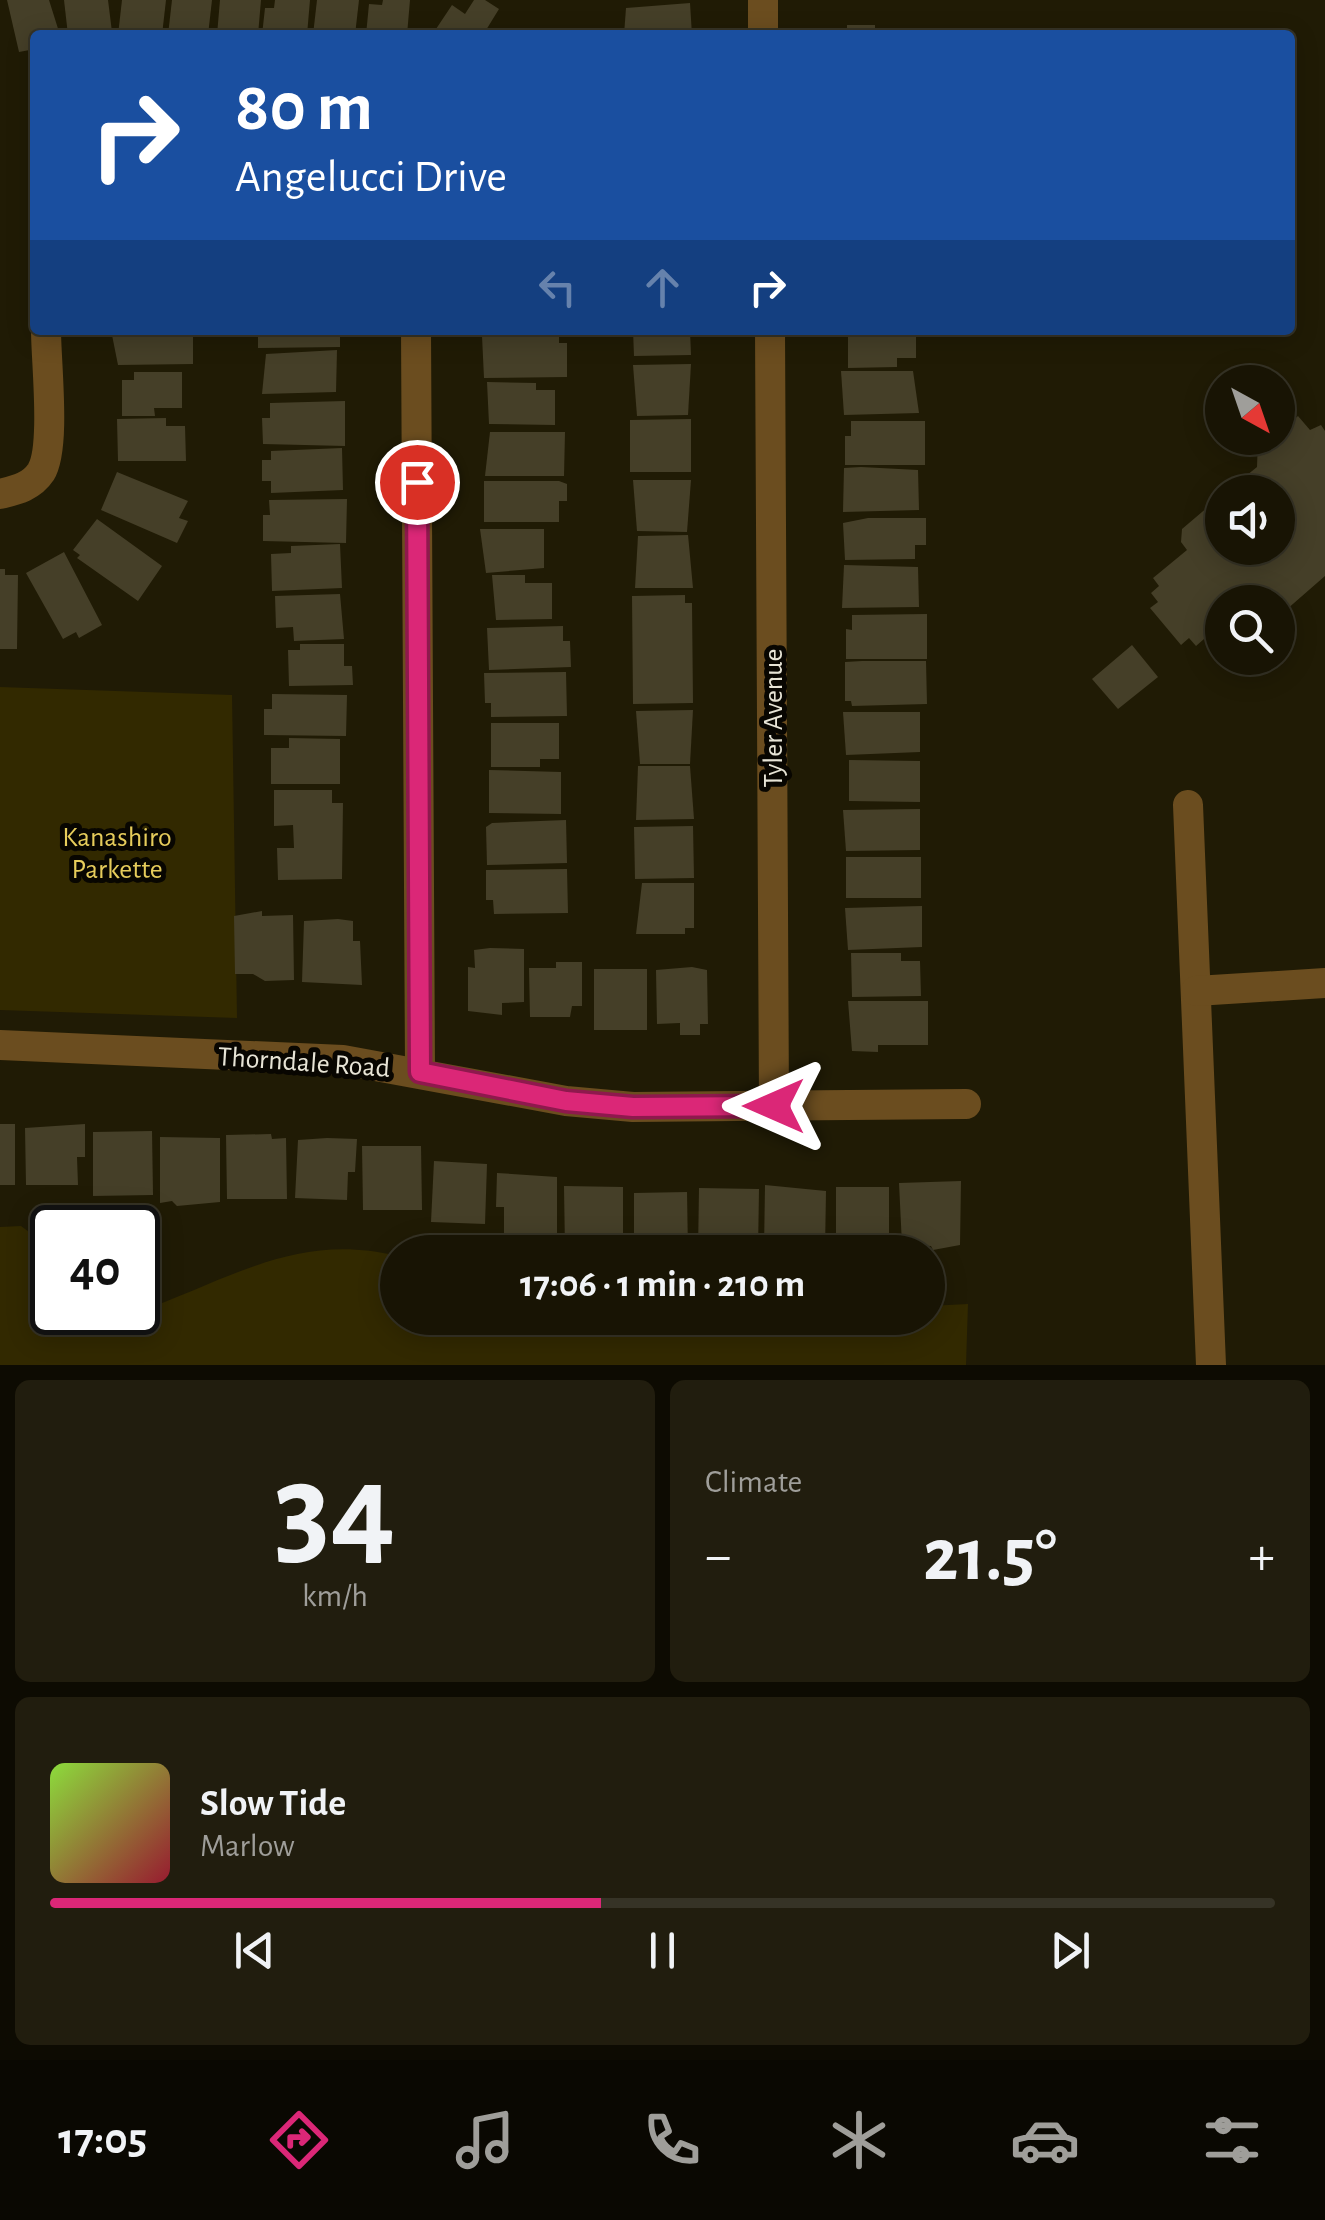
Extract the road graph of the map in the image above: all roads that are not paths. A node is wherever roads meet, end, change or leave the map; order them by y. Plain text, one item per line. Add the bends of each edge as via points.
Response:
1 (763, 0) edge
2 (763, 30) edge
3 (46, 335) edge
4 (416, 335) edge
5 (770, 335) edge
6 (0, 494) edge
7 (1188, 805) dead end
8 (1325, 984) edge
9 (1196, 991) junction
10 (0, 1045) edge
11 (420, 1072) junction
12 (966, 1104) dead end
13 (774, 1106) junction
14 (1212, 1365) edge

1 - 2 street
3 - 6 street via 42,470 28,486
4 - 11 street
5 - 13 street, Tyler Avenue
7 - 9 street
8 - 9 street
9 - 14 street
10 - 11 street, Thorndale Road via 343,1060
11 - 13 street, Thorndale Road via 616,1106
12 - 13 street, Thorndale Road

